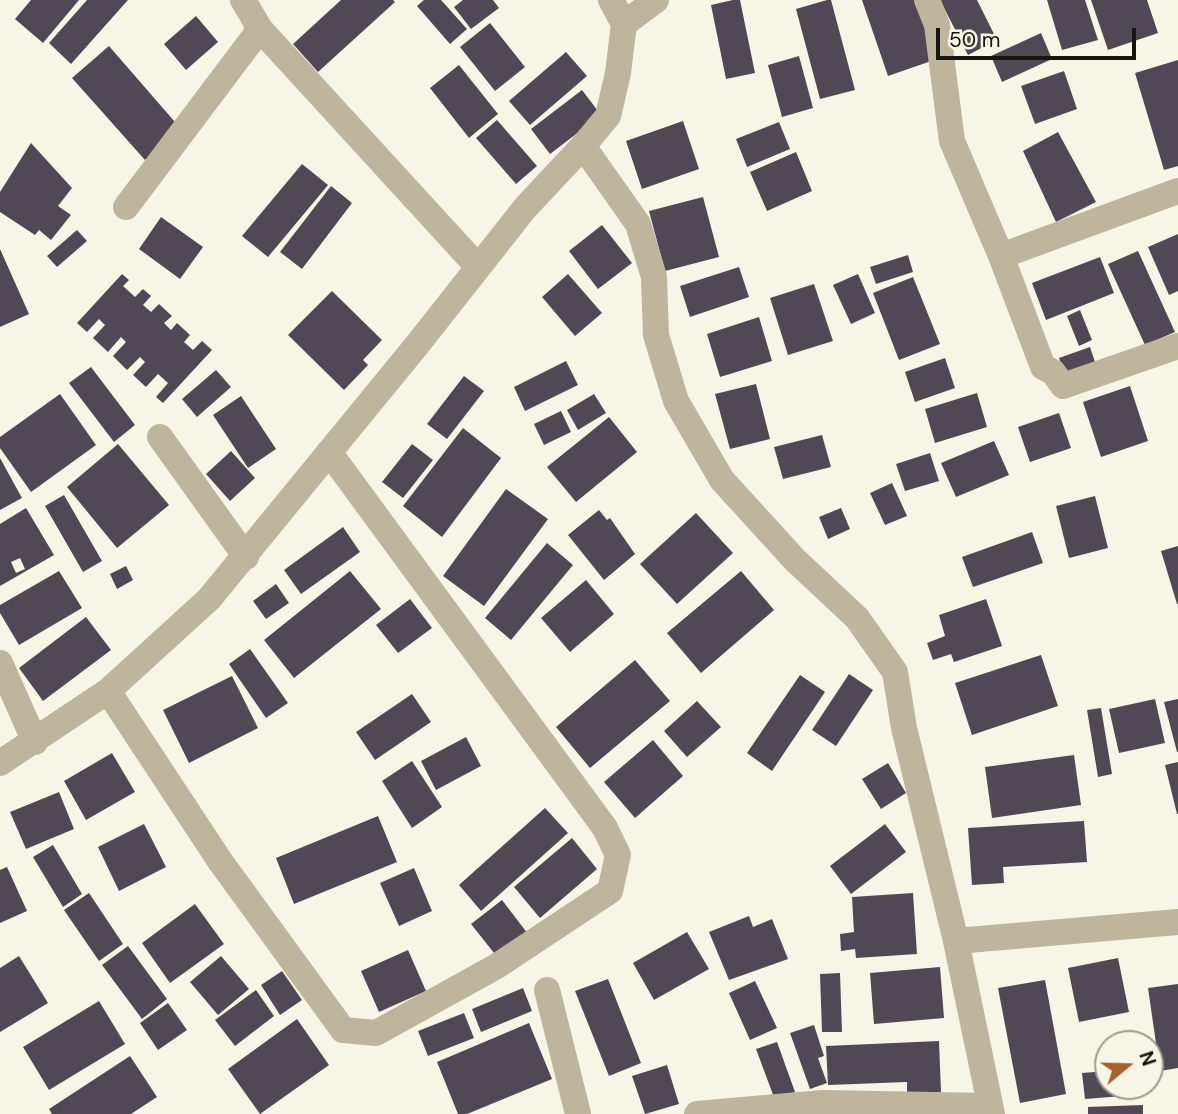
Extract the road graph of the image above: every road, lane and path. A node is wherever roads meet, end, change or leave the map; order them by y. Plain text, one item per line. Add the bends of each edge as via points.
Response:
1 (243, 0) edge
2 (611, 0) edge
3 (656, 0) edge
4 (927, 0) edge
5 (624, 24) junction
6 (260, 29) junction
7 (583, 146) junction
8 (1178, 191) edge
9 (126, 207) dead end
10 (1002, 256) junction
11 (478, 267) junction
12 (1178, 346) edge
13 (160, 437) dead end
14 (329, 452) junction
15 (246, 557) junction
16 (0, 663) edge
17 (108, 691) junction
18 (35, 742) junction
19 (0, 763) edge
20 (1178, 922) edge
21 (956, 941) junction
22 (547, 990) dead end
23 (991, 1110) edge
24 (578, 1114) edge
25 (697, 1114) edge

1 - 6 street
2 - 5 street
3 - 5 street
4 - 10 street via 937,25 952,141
5 - 7 street via 608,117
6 - 9 street
6 - 11 street
7 - 11 street
7 - 21 street via 638,224 654,277 656,335 677,401 722,480 795,560 857,618 895,672 904,728
8 - 10 street
10 - 12 street via 1043,367 1063,386
11 - 14 street
13 - 15 street
14 - 15 street
14 - 17 street via 605,828 618,855 610,891 497,966 376,1033 343,1030 219,861
15 - 17 street via 209,599
16 - 18 street
17 - 18 street
18 - 19 street
20 - 21 street
21 - 23 street
22 - 24 street
23 - 25 street via 822,1103

